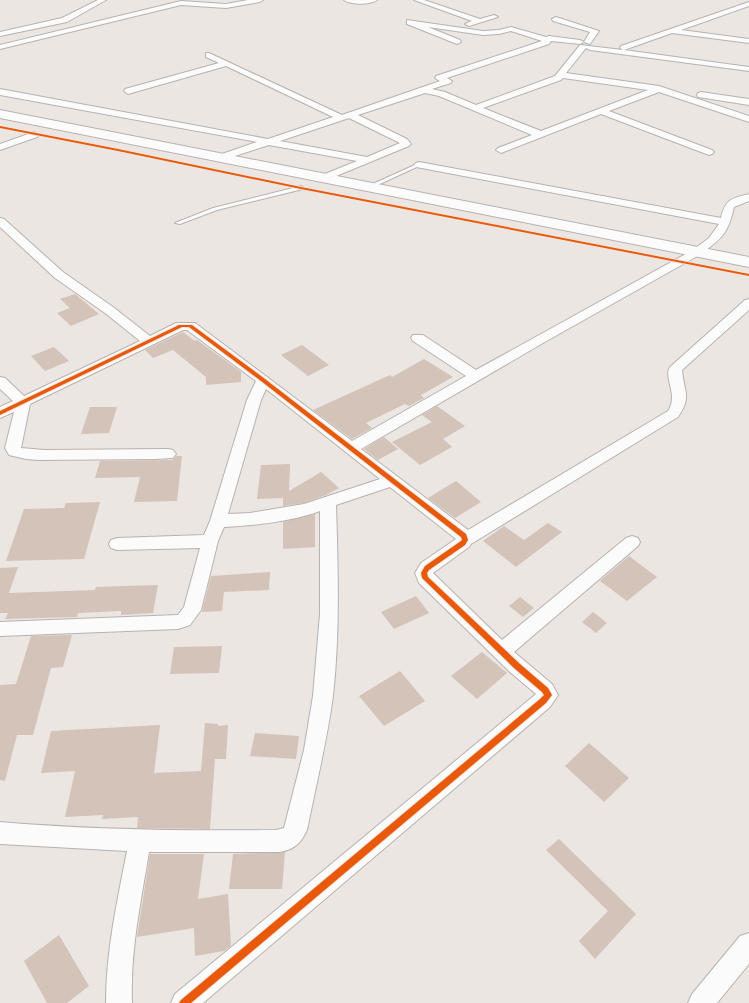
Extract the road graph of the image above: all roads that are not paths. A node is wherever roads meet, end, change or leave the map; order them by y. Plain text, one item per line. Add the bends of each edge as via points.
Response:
1 (104, 0) edge
2 (180, 0) edge
3 (239, 0) edge
4 (260, 0) edge
5 (347, 0) edge
6 (374, 0) edge
7 (417, 0) edge
8 (252, 2) junction
9 (169, 3) edge
10 (749, 4) edge
11 (494, 17) dead end
12 (409, 19) dead end
13 (556, 19) dead end
14 (480, 21) junction
15 (464, 26) junction
16 (672, 31) junction
17 (499, 32) junction
18 (1, 33) edge
19 (749, 36) edge
20 (739, 40) junction
21 (547, 41) junction
22 (15, 42) junction
23 (457, 42) dead end
24 (749, 42) edge
25 (585, 45) junction
26 (0, 47) edge
27 (624, 48) junction
28 (209, 54) dead end
29 (227, 63) junction
30 (749, 65) edge
31 (749, 69) edge
32 (562, 74) junction
33 (659, 89) junction
34 (128, 90) dead end
35 (0, 92) edge
36 (417, 92) junction
37 (749, 102) edge
38 (475, 108) junction
39 (600, 111) junction
40 (0, 114) edge
41 (346, 116) junction
42 (749, 119) edge
43 (0, 127) edge
44 (34, 135) junction
45 (540, 135) junction
46 (269, 142) junction
47 (0, 147) edge
48 (501, 150) dead end
49 (709, 152) dead end
50 (222, 158) junction
51 (368, 160) junction
52 (419, 166) joint
53 (324, 178) junction
54 (369, 187) junction
55 (301, 188) junction
56 (749, 197) edge
57 (0, 221) edge
58 (725, 222) junction
59 (178, 223) dead end
60 (697, 252) junction
61 (678, 262) junction
62 (749, 262) edge
63 (749, 275) edge
64 (749, 303) edge
65 (743, 315) edge
66 (418, 338) dead end
67 (148, 342) junction
68 (475, 376) junction
69 (262, 380) junction
70 (0, 381) edge
71 (23, 403) junction
72 (0, 413) edge
73 (351, 448) junction
74 (168, 454) dead end
75 (392, 480) junction
76 (328, 504) junction
77 (218, 520) junction
78 (465, 540) junction
79 (210, 541) junction
80 (632, 542) dead end
81 (116, 544) dead end
82 (0, 629) edge
83 (502, 651) junction
84 (0, 833) edge
85 (140, 842) junction
86 (749, 945) edge
87 (119, 1003) edge
88 (184, 1003) edge
89 (701, 1003) edge

1 - 18 street via 64,20
2 - 9 street
3 - 8 street
4 - 8 street
5 - 6 street
7 - 14 street
8 - 9 street via 226,6
9 - 22 street via 141,14
10 - 16 street
11 - 14 street
12 - 15 street
13 - 25 street via 595,31
14 - 15 street
15 - 17 street
16 - 20 street
16 - 27 street
17 - 21 street via 511,29
17 - 23 street via 483,33 410,22
18 - 22 street
19 - 20 street
20 - 24 street
21 - 25 street via 549,38
21 - 36 street via 439,78 448,81
22 - 26 street
25 - 27 street
25 - 31 street
25 - 32 street
27 - 30 street
28 - 29 street
29 - 34 street
29 - 41 street
32 - 33 street
32 - 38 street via 558,78
33 - 37 street
33 - 39 street
33 - 42 street
35 - 46 street
36 - 38 street via 432,91
36 - 41 street
38 - 45 street
39 - 45 street
39 - 49 street
40 - 50 street
41 - 46 street
41 - 51 street via 406,144
43 - 44 street
44 - 47 street
44 - 55 street
45 - 48 street
46 - 50 street
46 - 51 street
50 - 53 street
51 - 53 street
52 - 54 lane
52 - 58 street
53 - 54 street
54 - 60 street
55 - 59 lane via 215,208
55 - 61 street
56 - 58 street via 729,206
57 - 67 street via 59,275 109,310
58 - 60 street via 720,232
60 - 61 street
60 - 62 street
61 - 63 street
61 - 68 street
64 - 65 street
65 - 78 street via 675,370 681,396 673,414
66 - 68 street
67 - 69 street via 181,326 190,326
67 - 71 street
68 - 73 street
69 - 73 street
69 - 77 street
70 - 71 street
71 - 72 street
71 - 74 street via 13,448 22,454
73 - 75 street
75 - 76 street
75 - 78 street via 464,536
76 - 77 street via 277,516
76 - 85 street via 330,578 326,663 319,723 293,836 283,841
77 - 79 street
78 - 83 street via 427,568 425,578
79 - 81 street
79 - 82 street via 192,610 184,620
80 - 83 street
83 - 88 street via 545,690 548,695 543,701
84 - 85 street
85 - 87 street via 120,956
86 - 89 street

